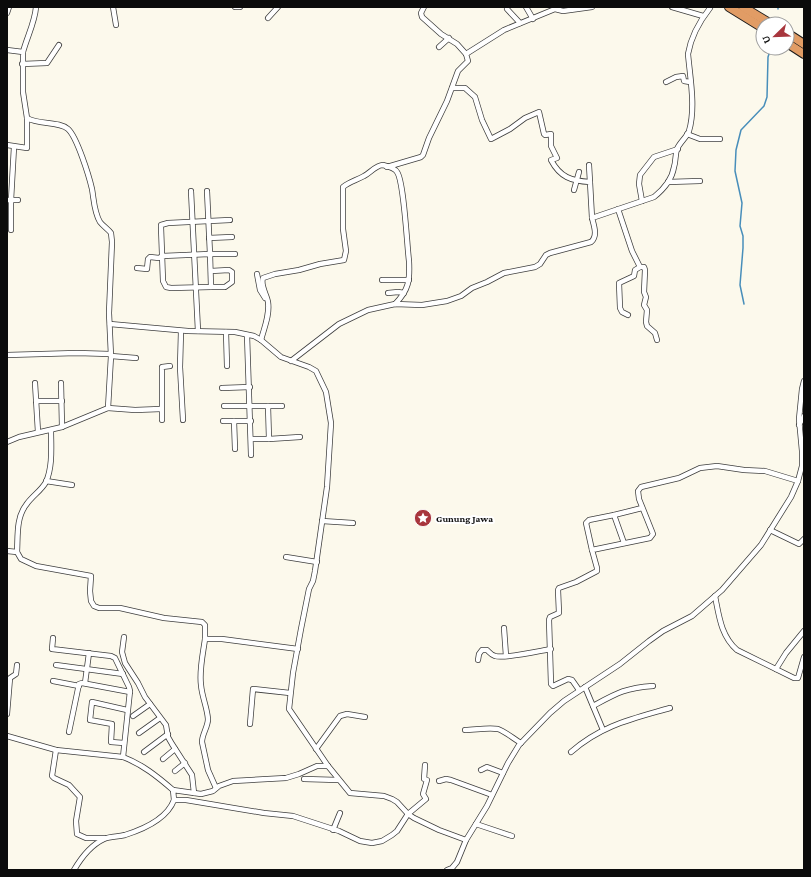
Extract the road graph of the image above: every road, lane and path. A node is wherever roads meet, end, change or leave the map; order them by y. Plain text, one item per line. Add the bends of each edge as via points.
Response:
1 (9, 7) edge
2 (36, 7) edge
3 (113, 7) edge
4 (235, 7) edge
5 (240, 7) edge
6 (278, 7) edge
7 (424, 7) edge
8 (526, 7) edge
9 (592, 7) edge
10 (672, 7) edge
11 (729, 7) edge
12 (743, 7) edge
13 (555, 8) edge
14 (710, 8) dead end
15 (507, 9) dead end
16 (7, 13) edge
17 (703, 16) junction
18 (758, 16) edge
19 (268, 18) dead end
20 (533, 19) junction
21 (520, 23) junction
22 (755, 23) edge
23 (116, 25) dead end
24 (449, 38) junction
25 (795, 38) edge
26 (804, 44) edge
27 (60, 45) dead end
28 (439, 47) dead end
29 (795, 49) edge
30 (7, 50) edge
31 (23, 52) junction
32 (466, 54) junction
33 (804, 54) edge
34 (22, 64) junction
35 (666, 82) dead end
36 (690, 82) junction
37 (452, 88) junction
38 (27, 118) junction
39 (687, 134) junction
40 (720, 139) dead end
41 (7, 145) edge
42 (14, 147) junction
43 (678, 149) junction
44 (589, 165) dead end
45 (387, 166) junction
46 (579, 172) dead end
47 (576, 180) junction
48 (700, 181) dead end
49 (590, 182) junction
50 (668, 182) junction
51 (574, 190) dead end
52 (191, 191) dead end
53 (207, 191) dead end
54 (9, 200) edge
55 (18, 200) dead end
56 (642, 201) junction
57 (618, 209) junction
58 (592, 218) junction
59 (230, 220) dead end
60 (209, 221) junction
61 (192, 222) junction
62 (11, 230) dead end
63 (232, 237) dead end
64 (209, 238) junction
65 (194, 254) junction
66 (210, 254) junction
67 (235, 254) dead end
68 (162, 256) junction
69 (640, 267) junction
70 (137, 268) dead end
71 (211, 270) junction
72 (257, 274) dead end
73 (382, 280) dead end
74 (409, 280) junction
75 (196, 287) junction
76 (211, 287) junction
77 (388, 292) dead end
78 (404, 293) junction
79 (268, 302) junction
80 (395, 304) junction
81 (628, 315) dead end
82 (110, 324) junction
83 (182, 331) junction
84 (198, 331) junction
85 (226, 332) junction
86 (247, 335) junction
87 (261, 340) junction
88 (656, 340) dead end
89 (7, 355) edge
90 (110, 355) junction
91 (136, 358) dead end
92 (291, 361) junction
93 (170, 366) dead end
94 (227, 366) dead end
95 (804, 381) edge
96 (35, 383) dead end
97 (61, 383) dead end
98 (250, 387) junction
99 (222, 388) dead end
100 (36, 401) junction
101 (62, 402) junction
102 (224, 406) dead end
103 (250, 406) junction
104 (268, 406) junction
105 (282, 406) dead end
106 (108, 408) junction
107 (161, 409) junction
108 (804, 416) edge
109 (162, 420) dead end
110 (183, 420) dead end
111 (222, 421) dead end
112 (234, 421) junction
113 (251, 421) junction
114 (800, 425) junction
115 (62, 427) junction
116 (51, 430) junction
117 (38, 432) junction
118 (300, 437) dead end
119 (251, 439) junction
120 (269, 439) junction
121 (7, 442) edge
122 (234, 449) dead end
123 (252, 455) dead end
124 (803, 459) edge
125 (798, 480) junction
126 (46, 481) junction
127 (72, 485) dead end
128 (642, 508) junction
129 (614, 515) junction
130 (322, 521) junction
131 (353, 523) dead end
132 (770, 530) junction
133 (804, 539) edge
134 (624, 543) junction
135 (592, 550) junction
136 (7, 551) edge
137 (17, 552) junction
138 (286, 557) dead end
139 (317, 562) junction
140 (715, 596) junction
141 (504, 628) dead end
142 (804, 631) edge
143 (124, 637) dead end
144 (53, 638) dead end
145 (205, 639) junction
146 (298, 649) junction
147 (551, 649) junction
148 (89, 653) junction
149 (506, 656) junction
150 (804, 657) edge
151 (478, 660) dead end
152 (17, 665) dead end
153 (56, 665) dead end
154 (87, 669) junction
155 (776, 669) junction
156 (123, 674) junction
157 (9, 678) edge
158 (53, 681) dead end
159 (85, 683) junction
160 (79, 686) junction
161 (653, 686) dead end
162 (585, 687) junction
163 (579, 690) junction
164 (130, 692) junction
165 (290, 693) junction
166 (150, 704) junction
167 (593, 706) junction
168 (670, 708) dead end
169 (127, 710) junction
170 (7, 714) edge
171 (134, 716) dead end
172 (365, 717) dead end
173 (160, 718) junction
174 (250, 724) dead end
175 (465, 730) dead end
176 (603, 730) junction
177 (69, 732) dead end
178 (139, 733) dead end
179 (168, 734) junction
180 (7, 736) edge
181 (520, 743) junction
182 (124, 744) junction
183 (175, 749) junction
184 (316, 749) junction
185 (56, 750) junction
186 (144, 752) dead end
187 (571, 752) dead end
188 (123, 757) junction
189 (164, 759) dead end
190 (185, 764) junction
191 (425, 765) dead end
192 (328, 766) junction
193 (481, 770) dead end
194 (175, 771) dead end
195 (503, 773) junction
196 (304, 779) dead end
197 (338, 780) junction
198 (439, 782) dead end
199 (216, 788) junction
200 (173, 790) junction
201 (194, 793) junction
202 (492, 795) junction
203 (174, 800) junction
204 (340, 813) dead end
205 (408, 814) junction
206 (476, 824) junction
207 (333, 830) junction
208 (512, 836) dead end
209 (105, 838) junction
210 (466, 840) junction
211 (74, 870) edge
212 (447, 870) edge

1 - 16 street
2 - 31 street
3 - 23 street
4 - 5 street
6 - 19 street
7 - 24 street via 422,17
8 - 20 street
9 - 13 street via 564,10
10 - 17 street
11 - 22 highway
12 - 18 highway
13 - 20 street
14 - 17 street
15 - 21 street
17 - 36 street via 689,49
20 - 21 street
21 - 32 street
24 - 28 street
24 - 32 street
25 - 26 highway
27 - 34 street via 47,63
29 - 33 highway
30 - 31 street
31 - 34 street
32 - 37 street via 468,61 458,71
34 - 38 street
35 - 36 street via 682,76 684,82
36 - 39 street via 691,118
37 - 45 street via 423,155
37 - 47 street via 465,88 475,97 482,120 492,139 539,112 545,136 551,134 557,158 551,160 557,171
38 - 42 street via 27,147
38 - 82 street via 64,126 74,138 100,222 112,235
39 - 40 street via 700,139
39 - 43 street
41 - 42 street
42 - 54 street
43 - 50 street
43 - 56 street via 654,157 640,175
44 - 49 street
45 - 74 street via 397,172 402,192
45 - 79 street via 378,166 370,173 342,187 346,251 344,260 264,278 262,282
46 - 47 street
47 - 49 street
47 - 51 street
48 - 50 street
49 - 58 street
50 - 56 street via 661,192
52 - 61 street
53 - 60 street
54 - 55 street
54 - 62 street
56 - 57 street
57 - 58 street
57 - 69 street
58 - 80 street via 596,235 592,242 550,253 535,267 504,272 447,301 422,305
59 - 60 street
60 - 61 street
60 - 64 street
61 - 65 street
61 - 68 street via 161,224
63 - 64 street
64 - 66 street
65 - 66 street
65 - 68 street
65 - 75 street
66 - 67 street
66 - 71 street
68 - 70 street via 148,258 147,269
68 - 75 street via 163,281 166,287
69 - 81 street via 634,270 634,276 619,283 620,308
69 - 88 street via 644,267 645,270 646,322
71 - 76 street
71 - 76 street via 229,270 233,276 232,282 225,287
72 - 79 street via 260,290
73 - 74 street
74 - 78 street
75 - 76 street
75 - 84 street
77 - 78 street
78 - 80 street
79 - 87 street via 269,313
80 - 92 street via 368,310 339,324
82 - 83 street
82 - 90 street
83 - 84 street
83 - 110 street via 180,367
84 - 85 street
85 - 86 street
85 - 94 street
86 - 87 street
86 - 98 street
87 - 92 street via 281,357
89 - 90 street
90 - 91 street
90 - 106 street
92 - 130 street via 316,371 326,392 330,451
93 - 107 street via 162,367
95 - 114 street
96 - 100 street
97 - 101 street
98 - 99 street
98 - 103 street
100 - 101 street
100 - 117 street
101 - 115 street
102 - 103 street
103 - 104 street
103 - 113 street
104 - 105 street
104 - 120 street
106 - 107 street
106 - 115 street
107 - 109 street
108 - 114 street
111 - 112 street
112 - 113 street
112 - 122 street
113 - 119 street
114 - 124 street
115 - 116 street
116 - 117 street
116 - 126 street via 50,466
117 - 121 street
118 - 120 street
119 - 120 street
119 - 123 street
124 - 125 street
125 - 128 street via 762,470 706,467 679,478 641,487 638,491
125 - 132 street via 791,497
126 - 127 street
126 - 137 street via 25,505 19,517
128 - 129 street
128 - 134 street via 652,536
129 - 134 street
129 - 135 street via 586,522
130 - 131 street
130 - 139 street
132 - 133 street via 798,544
132 - 140 street via 761,545
134 - 135 street
135 - 147 street via 597,571 558,590 559,613 549,620
136 - 137 street
137 - 145 street via 21,559 29,564 91,576 90,591 94,606 202,622 205,626
138 - 139 street
139 - 146 street via 309,589
140 - 155 street via 720,623 731,645 745,655
140 - 162 street via 692,616 663,631
141 - 149 street
142 - 155 street
143 - 166 street via 122,652 125,663
144 - 148 street via 52,649
145 - 146 street
145 - 199 street via 200,684 208,720 202,742 208,770
146 - 165 street
147 - 149 street
147 - 163 street via 551,684 557,685 568,679 572,680
148 - 154 street
148 - 156 street via 115,658
149 - 151 street via 496,656 482,650 478,654
150 - 155 street via 796,679
152 - 157 street via 16,674
153 - 154 street
154 - 156 street
154 - 159 street
156 - 164 street
157 - 170 street
158 - 160 street
159 - 160 street
159 - 164 street
160 - 177 street
161 - 167 street via 620,691
162 - 163 street
162 - 167 street
163 - 181 street via 550,713
164 - 169 street
165 - 174 street via 253,690
165 - 184 street via 290,713
166 - 171 street
166 - 173 street
167 - 176 street
168 - 176 street
169 - 182 street
169 - 182 street via 92,702 90,720 112,724 111,742
172 - 184 street via 347,714 340,716
173 - 178 street
173 - 179 street via 166,725
175 - 181 street via 498,729
176 - 187 street
179 - 183 street
179 - 186 street
180 - 185 street
181 - 195 street
182 - 188 street
183 - 189 street
183 - 190 street
184 - 192 street
185 - 188 street
185 - 209 street via 52,776 69,785 80,797 76,821 77,834 86,838
188 - 200 street via 145,768
190 - 194 street
190 - 201 street via 192,775
191 - 205 street via 424,779 427,780 423,794 426,798
192 - 197 street
192 - 199 street via 317,766 286,778 233,781
193 - 195 street via 487,767
195 - 202 street
196 - 197 street
197 - 205 street via 350,793 392,799
198 - 202 street via 451,780
199 - 201 street via 208,793
200 - 201 street
200 - 203 street
202 - 206 street
203 - 207 street via 294,816
203 - 209 street via 166,814 148,825 125,835
204 - 207 street
205 - 207 street via 397,831 382,841 360,841
205 - 210 street
206 - 208 street
206 - 210 street
209 - 211 street via 87,852
210 - 212 street via 457,862

